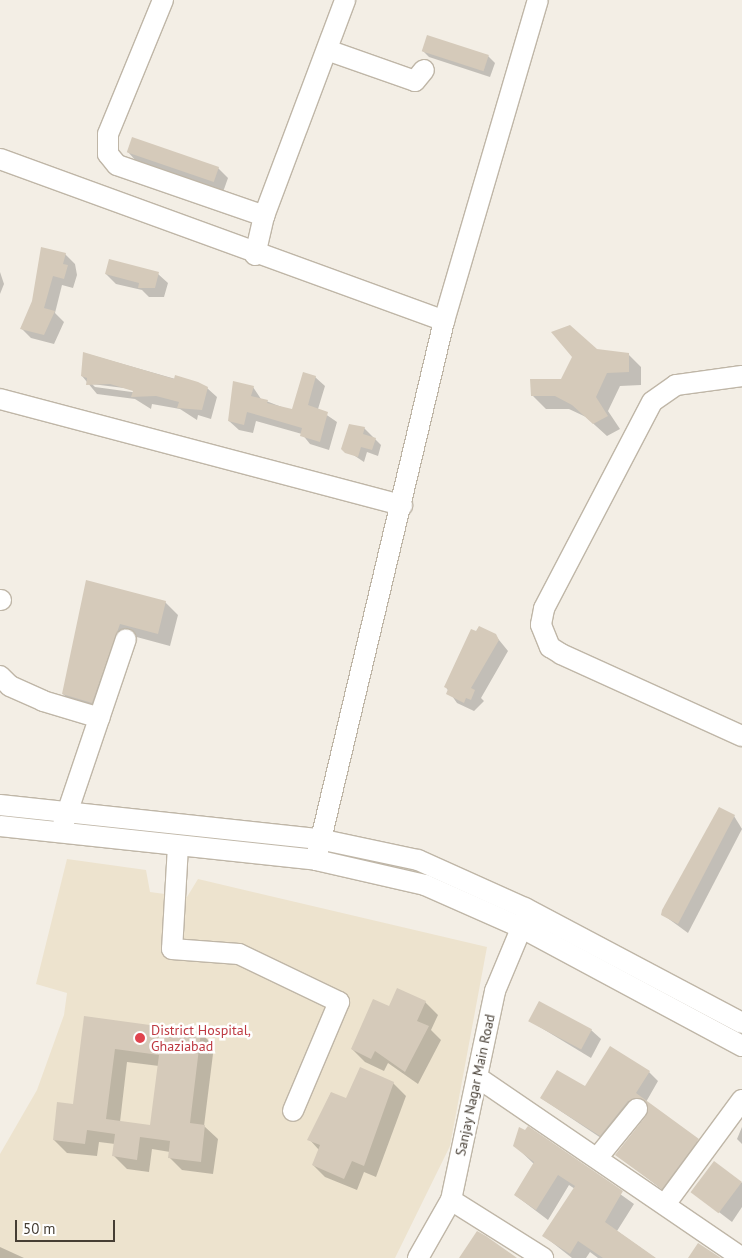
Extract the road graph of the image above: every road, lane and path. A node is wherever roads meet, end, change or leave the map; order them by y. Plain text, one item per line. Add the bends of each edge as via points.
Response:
1 (162, 0) edge
2 (346, 0) edge
3 (538, 0) edge
4 (327, 50) junction
5 (424, 70) dead end
6 (0, 159) edge
7 (264, 216) junction
8 (255, 255) junction
9 (444, 321) junction
10 (742, 376) edge
11 (0, 400) edge
12 (402, 505) junction
13 (126, 639) dead end
14 (0, 676) edge
15 (100, 718) junction
16 (742, 736) edge
17 (0, 805) edge
18 (68, 814) junction
19 (0, 826) edge
20 (60, 834) junction
21 (320, 839) junction
22 (178, 846) junction
23 (316, 860) junction
24 (525, 919) junction
25 (742, 1023) edge
26 (742, 1046) edge
27 (476, 1077) junction
28 (742, 1100) edge
29 (637, 1109) dead end
30 (293, 1111) dead end
31 (598, 1157) junction
32 (451, 1200) junction
33 (666, 1203) junction
34 (741, 1257) edge
35 (418, 1258) edge
36 (543, 1258) edge

1 - 7 street via 108,134 108,154 117,165
2 - 4 street
3 - 9 street
4 - 5 street via 415,81
4 - 7 street
6 - 8 street
7 - 8 street
8 - 9 street
9 - 12 street
10 - 16 street via 676,385 652,402 544,609 541,625 550,647 561,654
11 - 12 street
12 - 21 street
13 - 15 street
14 - 15 street via 10,686 43,701
15 - 18 street
17 - 18 street
18 - 20 street
18 - 21 street
19 - 20 street
20 - 22 street
21 - 23 street
21 - 24 street via 418,860
22 - 23 street
22 - 30 street via 172,949 239,954 339,1002
23 - 24 street via 425,885
24 - 25 street
24 - 26 street
24 - 27 street, Sanjay Nagar Main Road via 495,991
27 - 31 street
27 - 32 street, Sanjay Nagar Main Road
28 - 33 street
29 - 31 street
31 - 33 street
32 - 35 street, Sanjay Nagar Main Road
32 - 36 street
33 - 34 street

